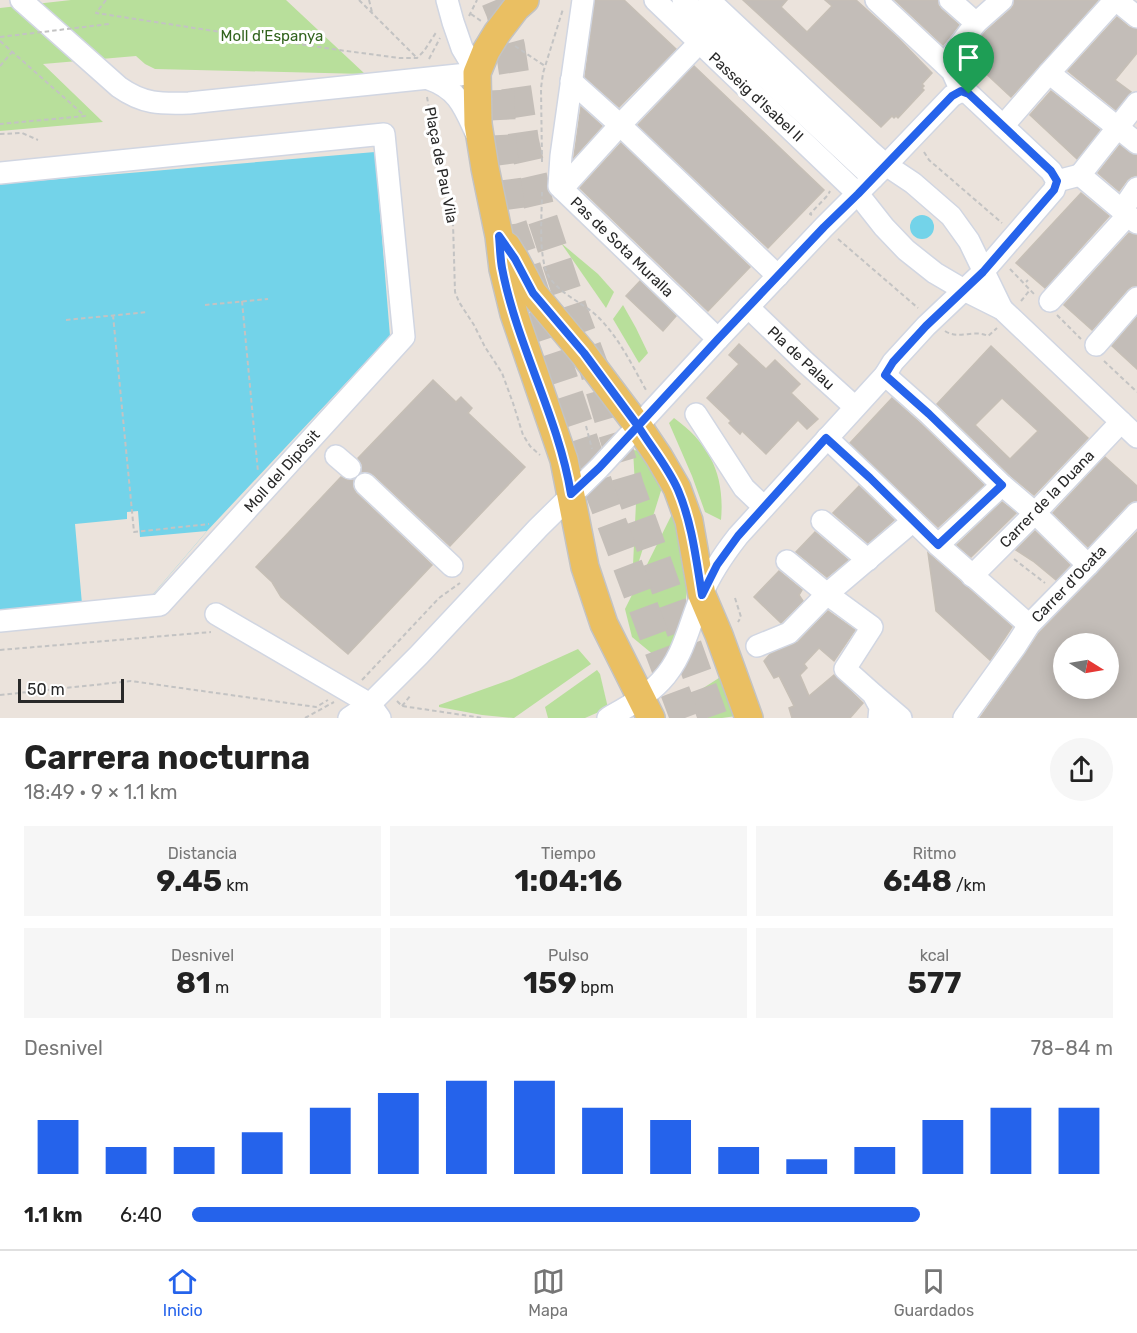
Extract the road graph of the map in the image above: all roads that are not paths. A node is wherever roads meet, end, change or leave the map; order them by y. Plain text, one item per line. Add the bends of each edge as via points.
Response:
1 (21, 0) edge
2 (447, 0) edge
3 (525, 0) edge
4 (583, 0) edge
5 (655, 0) edge
6 (683, 0) edge
7 (709, 0) edge
8 (876, 0) edge
9 (950, 0) edge
10 (1002, 0) edge
11 (1115, 0) edge
12 (1137, 17) edge
13 (976, 23) junction
14 (699, 43) junction
15 (945, 64) junction
16 (477, 73) junction
17 (1048, 73) junction
18 (427, 77) junction
19 (570, 81) junction
20 (961, 91) junction
21 (1137, 103) edge
22 (620, 125) junction
23 (1003, 126) junction
24 (1119, 128) junction
25 (480, 143) junction
26 (1137, 143) edge
27 (880, 172) junction
28 (0, 173) edge
29 (1080, 175) junction
30 (1057, 181) junction
31 (552, 187) junction
32 (858, 194) junction
33 (1132, 206) edge
34 (499, 236) junction
35 (983, 272) junction
36 (778, 276) junction
37 (964, 290) junction
38 (1050, 300) dead end
39 (748, 307) junction
40 (1002, 309) junction
41 (1133, 309) edge
42 (718, 339) junction
43 (1096, 345) dead end
44 (885, 375) junction
45 (855, 408) junction
46 (696, 414) dead end
47 (1121, 422) junction
48 (638, 426) junction
49 (1137, 437) edge
50 (826, 438) junction
51 (366, 484) dead end
52 (1002, 485) junction
53 (571, 494) junction
54 (764, 507) junction
55 (1035, 513) junction
56 (1137, 513) edge
57 (913, 520) junction
58 (822, 521) dead end
59 (938, 545) junction
60 (868, 560) junction
61 (787, 561) dead end
62 (1088, 565) junction
63 (457, 574) road end
64 (972, 576) junction
65 (827, 594) junction
66 (702, 595) junction
67 (0, 621) edge
68 (213, 623) road end
69 (1029, 625) junction
70 (758, 646) dead end
71 (874, 695) junction
72 (382, 703) edge
73 (646, 709) edge
74 (349, 718) edge
75 (608, 718) edge
76 (749, 718) edge
77 (879, 718) edge
78 (884, 718) edge
79 (901, 718) edge
80 (964, 718) edge

1 - 18 street via 119,87 146,101 189,103
2 - 16 street via 462,48
3 - 16 main road via 497,33
4 - 19 street, Pas de Sota Muralla
5 - 14 street, Passeig d'Isabel II
6 - 27 street, Passeig d'Isabel II
7 - 27 street
8 - 15 street
9 - 13 street
10 - 13 street
11 - 12 street
11 - 17 street
13 - 15 street
14 - 22 street
14 - 32 street, Passeig d'Isabel II
15 - 20 street via 954,73
16 - 18 street
16 - 25 main road
17 - 23 street
17 - 24 street
18 - 25 street via 457,96
19 - 22 street
19 - 31 street, Pas de Sota Muralla via 559,186
20 - 23 street
20 - 27 street
21 - 24 street
22 - 31 street
22 - 36 street
23 - 30 street
24 - 26 street
24 - 29 street
25 - 34 main road
27 - 32 street
27 - 35 street via 913,183 951,216 969,241
28 - 67 street, Moll del Dipòsit via 384,135 404,337 160,605
29 - 30 street
29 - 33 street
30 - 35 street via 1054,190
31 - 42 street, Pas de Sota Muralla
32 - 36 street
32 - 37 street, Passeig d'Isabel II via 906,250
33 - 38 street
34 - 48 main road via 533,293
34 - 53 main road via 502,268 514,314 555,433
35 - 37 street
35 - 40 street
36 - 39 street
37 - 40 street, Passeig d'Isabel II
37 - 44 street
39 - 42 street
39 - 45 street, Pla de Palau
40 - 47 street
41 - 43 street
42 - 48 street
44 - 45 street
44 - 52 street
45 - 50 street
46 - 54 street via 741,483
47 - 49 street
47 - 55 street, Carrer de la Duana
48 - 53 street
48 - 66 main road via 677,488 689,521
50 - 54 street
50 - 57 street
51 - 63 street
52 - 55 street
52 - 59 street
53 - 72 street
53 - 73 main road via 591,590
54 - 66 street via 726,551
55 - 62 street
55 - 64 street, Carrer de la Duana
56 - 62 street, Carrer d'Ocata
57 - 59 street
57 - 60 street
58 - 60 street
59 - 64 street
60 - 65 street
61 - 65 street
62 - 69 street, Carrer d'Ocata
64 - 69 street
65 - 70 street via 789,633
65 - 71 street via 872,627 845,669
66 - 73 street via 680,653
66 - 76 main road
68 - 72 street
69 - 80 street, Carrer d'Ocata
71 - 77 street via 880,707
71 - 79 street
72 - 74 street
73 - 75 street
78 - 79 street

